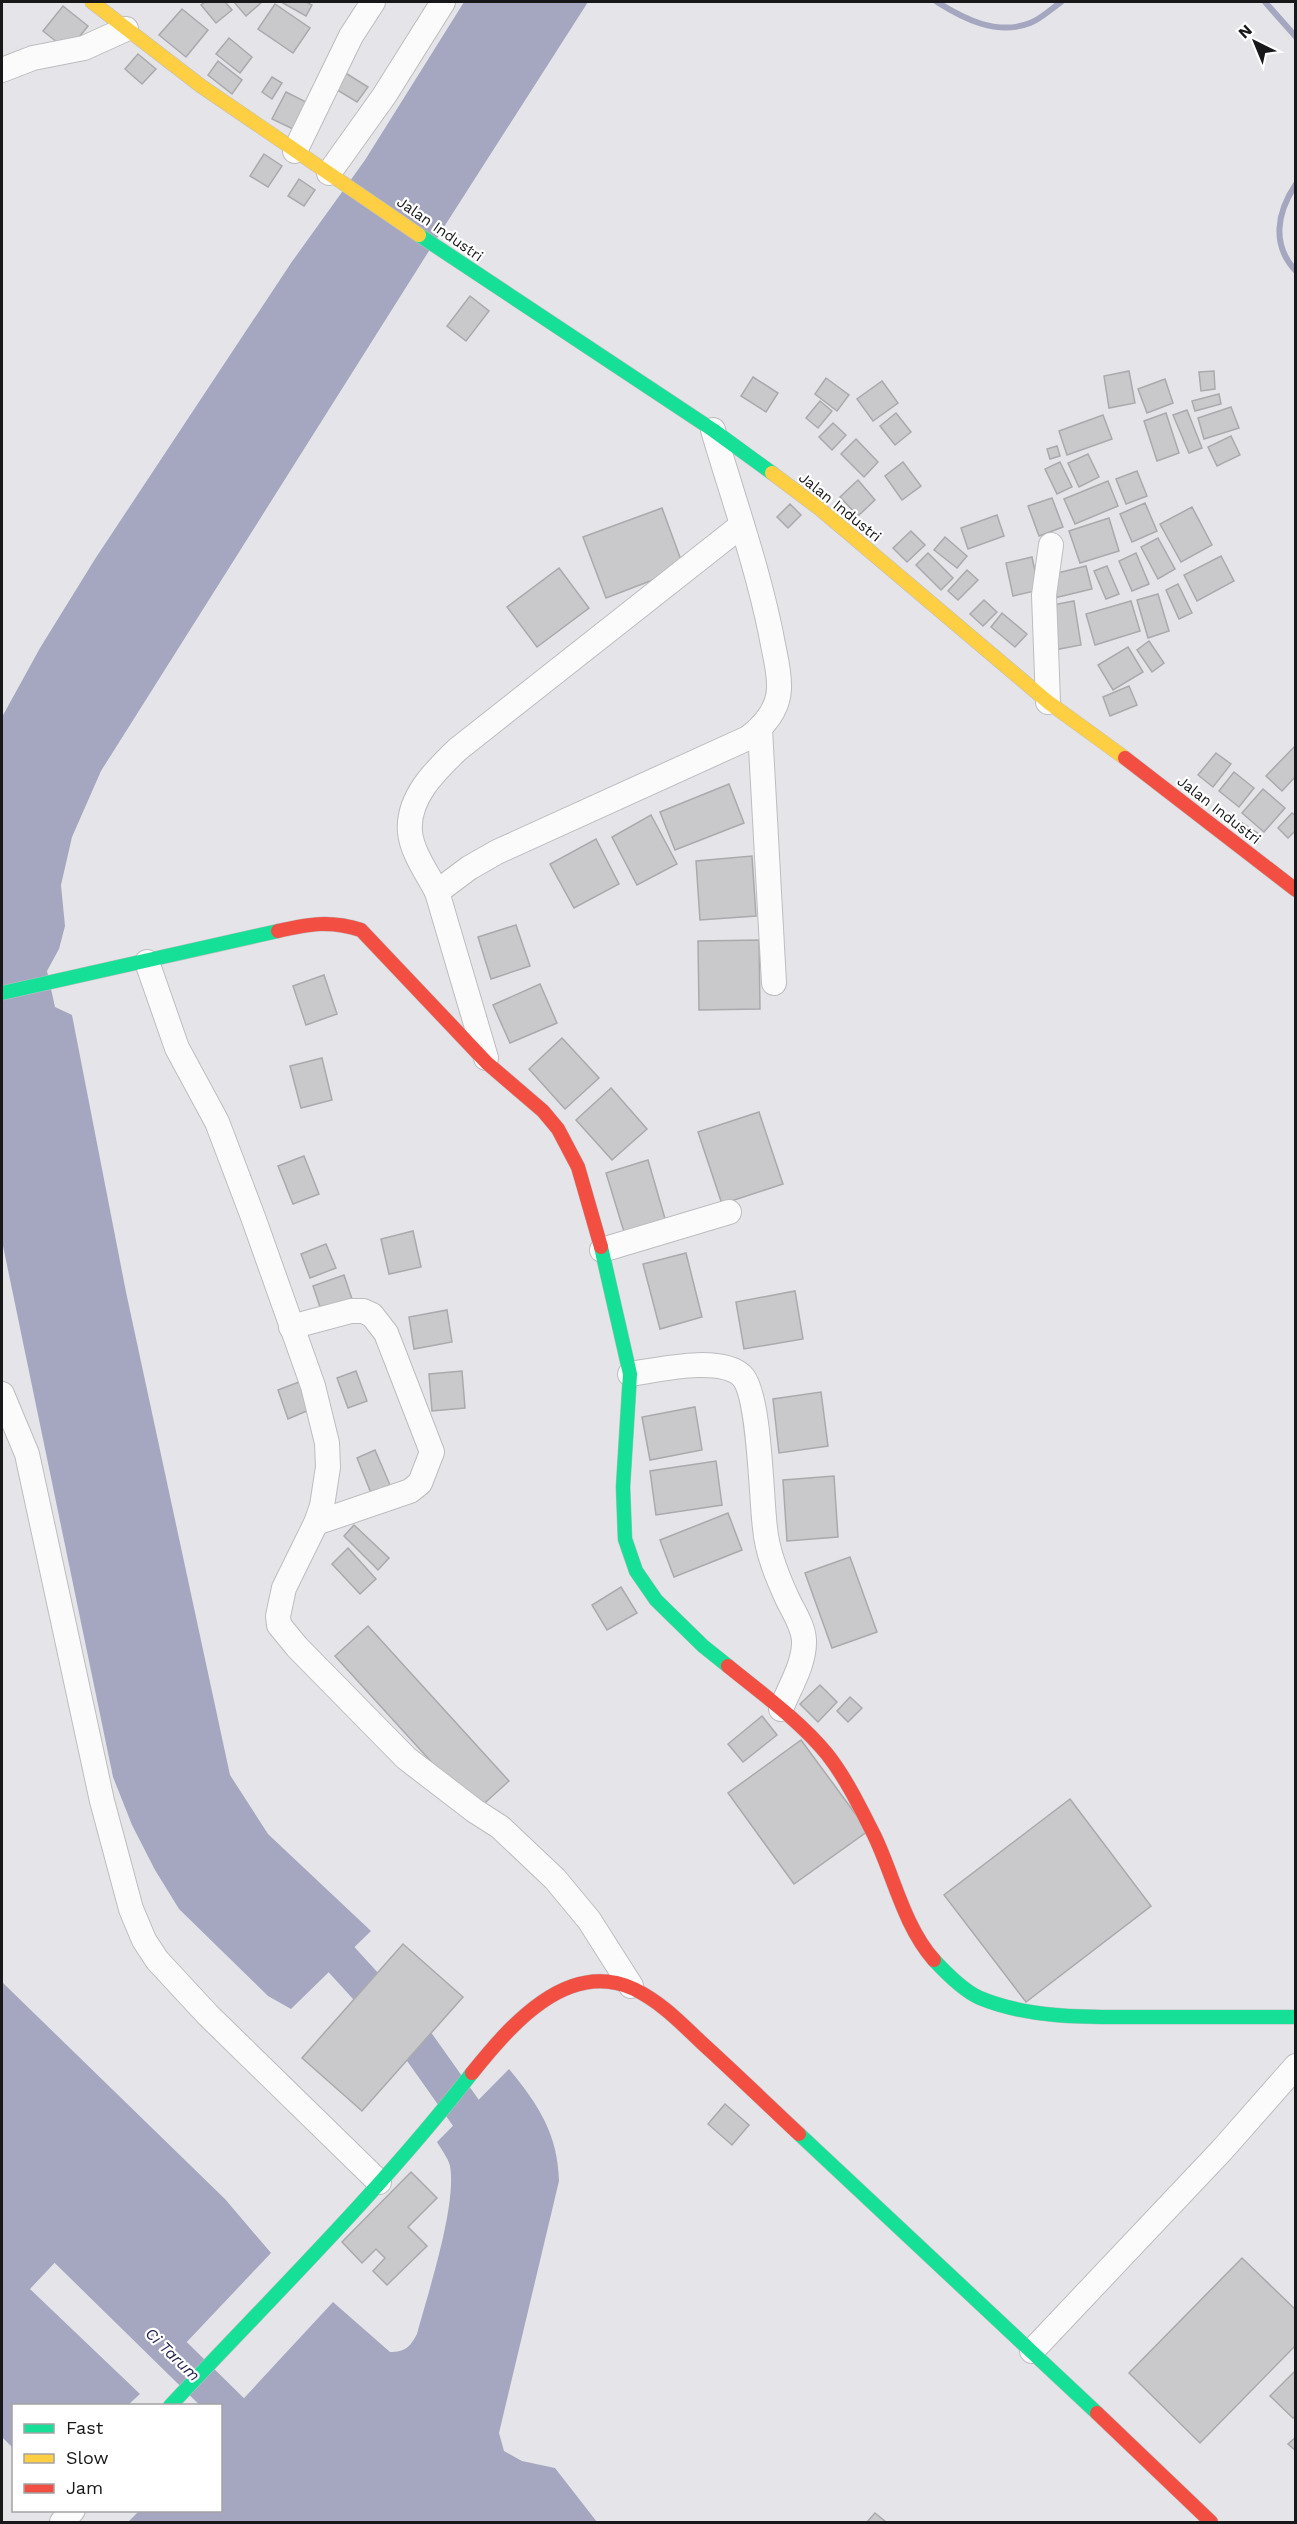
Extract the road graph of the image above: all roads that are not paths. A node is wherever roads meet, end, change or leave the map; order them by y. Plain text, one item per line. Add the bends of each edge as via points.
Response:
1 (92, 2) edge
2 (373, 2) edge
3 (443, 2) edge
4 (126, 29) junction
5 (2, 70) edge
6 (295, 151) junction
7 (335, 176) junction
8 (712, 430) junction
9 (742, 525) junction
10 (1051, 545) dead end
11 (1048, 702) junction
12 (760, 729) junction
13 (1296, 890) edge
14 (437, 892) junction
15 (147, 962) junction
16 (774, 983) dead end
17 (2, 993) edge
18 (487, 1063) junction
19 (729, 1212) dead end
20 (602, 1250) junction
21 (291, 1327) junction
22 (630, 1374) junction
23 (2, 1394) edge
24 (316, 1523) junction
25 (781, 1709) junction
26 (631, 1986) junction
27 (1296, 2017) edge
28 (1296, 2066) edge
29 (379, 2182) junction
30 (1032, 2351) junction
31 (172, 2404) edge
32 (1211, 2523) edge

1 - 4 street, Jalan Industri
2 - 6 street via 351,36
3 - 7 street
4 - 5 street via 84,48 33,58
4 - 6 street, Jalan Industri
6 - 7 street, Jalan Industri
7 - 8 street, Jalan Industri
8 - 9 street
8 - 11 street, Jalan Industri via 820,509
9 - 12 street via 763,592 779,690
9 - 14 street via 435,771 420,793 410,832 416,853
10 - 11 street via 1044,595
11 - 13 street, Jalan Industri
12 - 14 street via 733,746 497,852
12 - 16 street
14 - 18 street
15 - 17 street
15 - 18 street via 309,924 352,926 371,939
15 - 21 street via 177,1048 223,1136
18 - 20 street via 558,1129 578,1167
19 - 20 street
20 - 22 street
21 - 24 street via 313,1386 329,1457 325,1494
21 - 24 street via 351,1311 372,1315 386,1334 432,1452 423,1477 410,1491
22 - 25 street via 623,1487 625,1539 636,1571 656,1600 695,1638
22 - 25 street via 718,1366 736,1371 748,1384 754,1406 765,1532 776,1572 804,1638 800,1664
23 - 29 street via 27,1454 102,1801 131,1909 144,1940 193,2000
24 - 26 street via 284,1588 278,1616 284,1633 406,1758 500,1827 539,1863 590,1920
25 - 27 street via 826,1753 842,1776 875,1837 902,1906 927,1952 978,1997 1012,2008 1107,2017
26 - 29 street via 609,1981 588,1983 538,2004 507,2032
26 - 30 street via 669,2012
28 - 30 street
29 - 31 street
30 - 32 street

